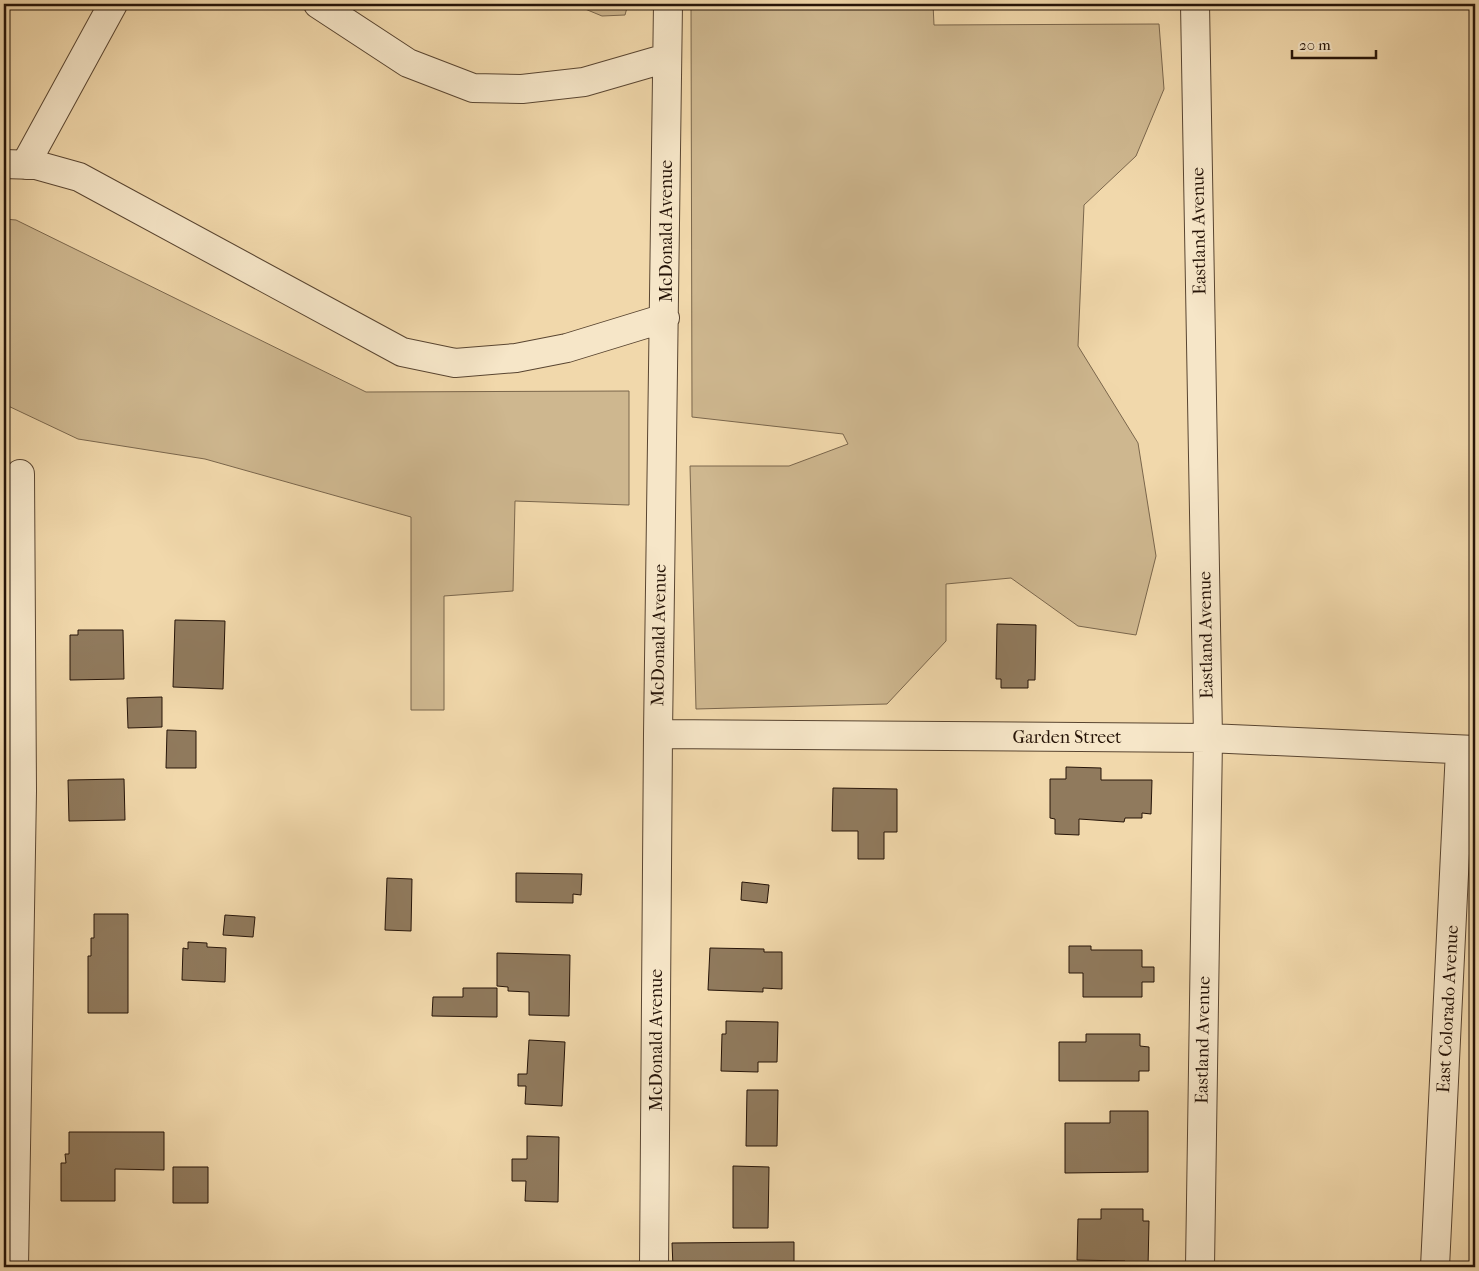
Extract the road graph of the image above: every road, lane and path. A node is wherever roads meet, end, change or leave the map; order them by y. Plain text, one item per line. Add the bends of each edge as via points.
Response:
1 (112, 4) edge
2 (318, 4) edge
3 (668, 4) edge
4 (1195, 4) edge
5 (667, 58) junction
6 (15, 165) edge
7 (665, 318) junction
8 (20, 474) dead end
9 (658, 734) junction
10 (1208, 738) junction
11 (1468, 750) edge
12 (14, 1267) edge
13 (654, 1267) edge
14 (1200, 1267) edge
15 (1435, 1267) edge

1 - 6 street
2 - 5 street via 408,63 473,88 522,89 584,82
3 - 5 street, McDonald Avenue
4 - 10 street, Eastland Avenue
5 - 7 street, McDonald Avenue
6 - 7 street via 36,165 79,177 402,352 454,363 516,358 567,348
7 - 9 street, McDonald Avenue
8 - 12 street via 22,791
9 - 10 street, Garden Street
9 - 13 street, McDonald Avenue
10 - 11 street, Garden Street
10 - 14 street, Eastland Avenue
11 - 15 street, East Colorado Avenue

